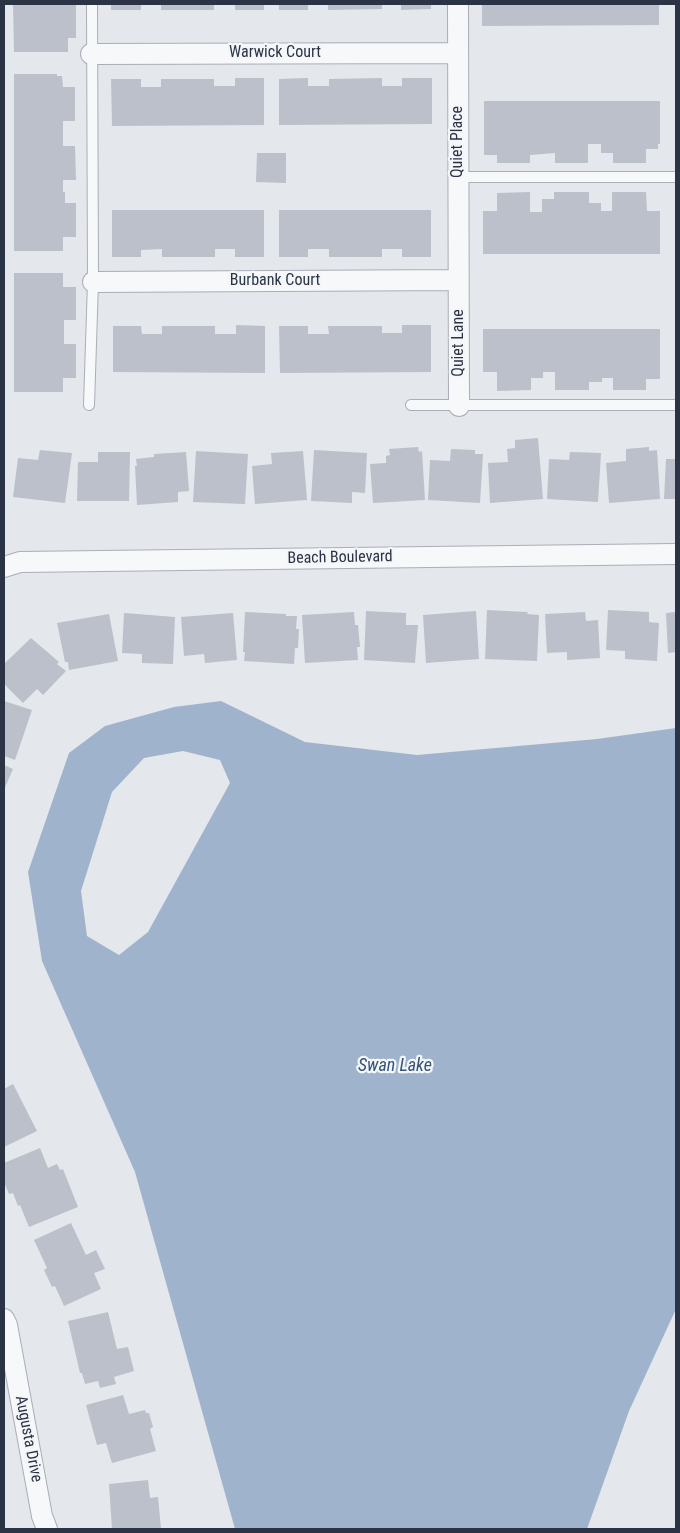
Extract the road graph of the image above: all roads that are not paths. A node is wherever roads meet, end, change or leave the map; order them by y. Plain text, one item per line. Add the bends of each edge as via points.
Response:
1 (92, 4) edge
2 (458, 4) edge
3 (458, 53) junction
4 (91, 54) junction
5 (458, 176) junction
6 (676, 177) edge
7 (458, 280) junction
8 (93, 282) junction
9 (676, 404) edge
10 (89, 405) dead end
11 (411, 405) dead end
12 (459, 406) junction
13 (676, 554) edge
14 (4, 567) edge
15 (4, 1319) edge
16 (46, 1529) edge

1 - 4 lane
2 - 3 street, Quiet Place
3 - 4 street, Warwick Court
3 - 5 street, Quiet Place
4 - 8 lane
5 - 6 lane
5 - 7 street, Quiet Place
7 - 8 street, Burbank Court
7 - 12 street, Quiet Lane
8 - 10 lane
9 - 12 lane
11 - 12 lane
13 - 14 street, Beach Boulevard via 20,562
15 - 16 street, Augusta Drive

